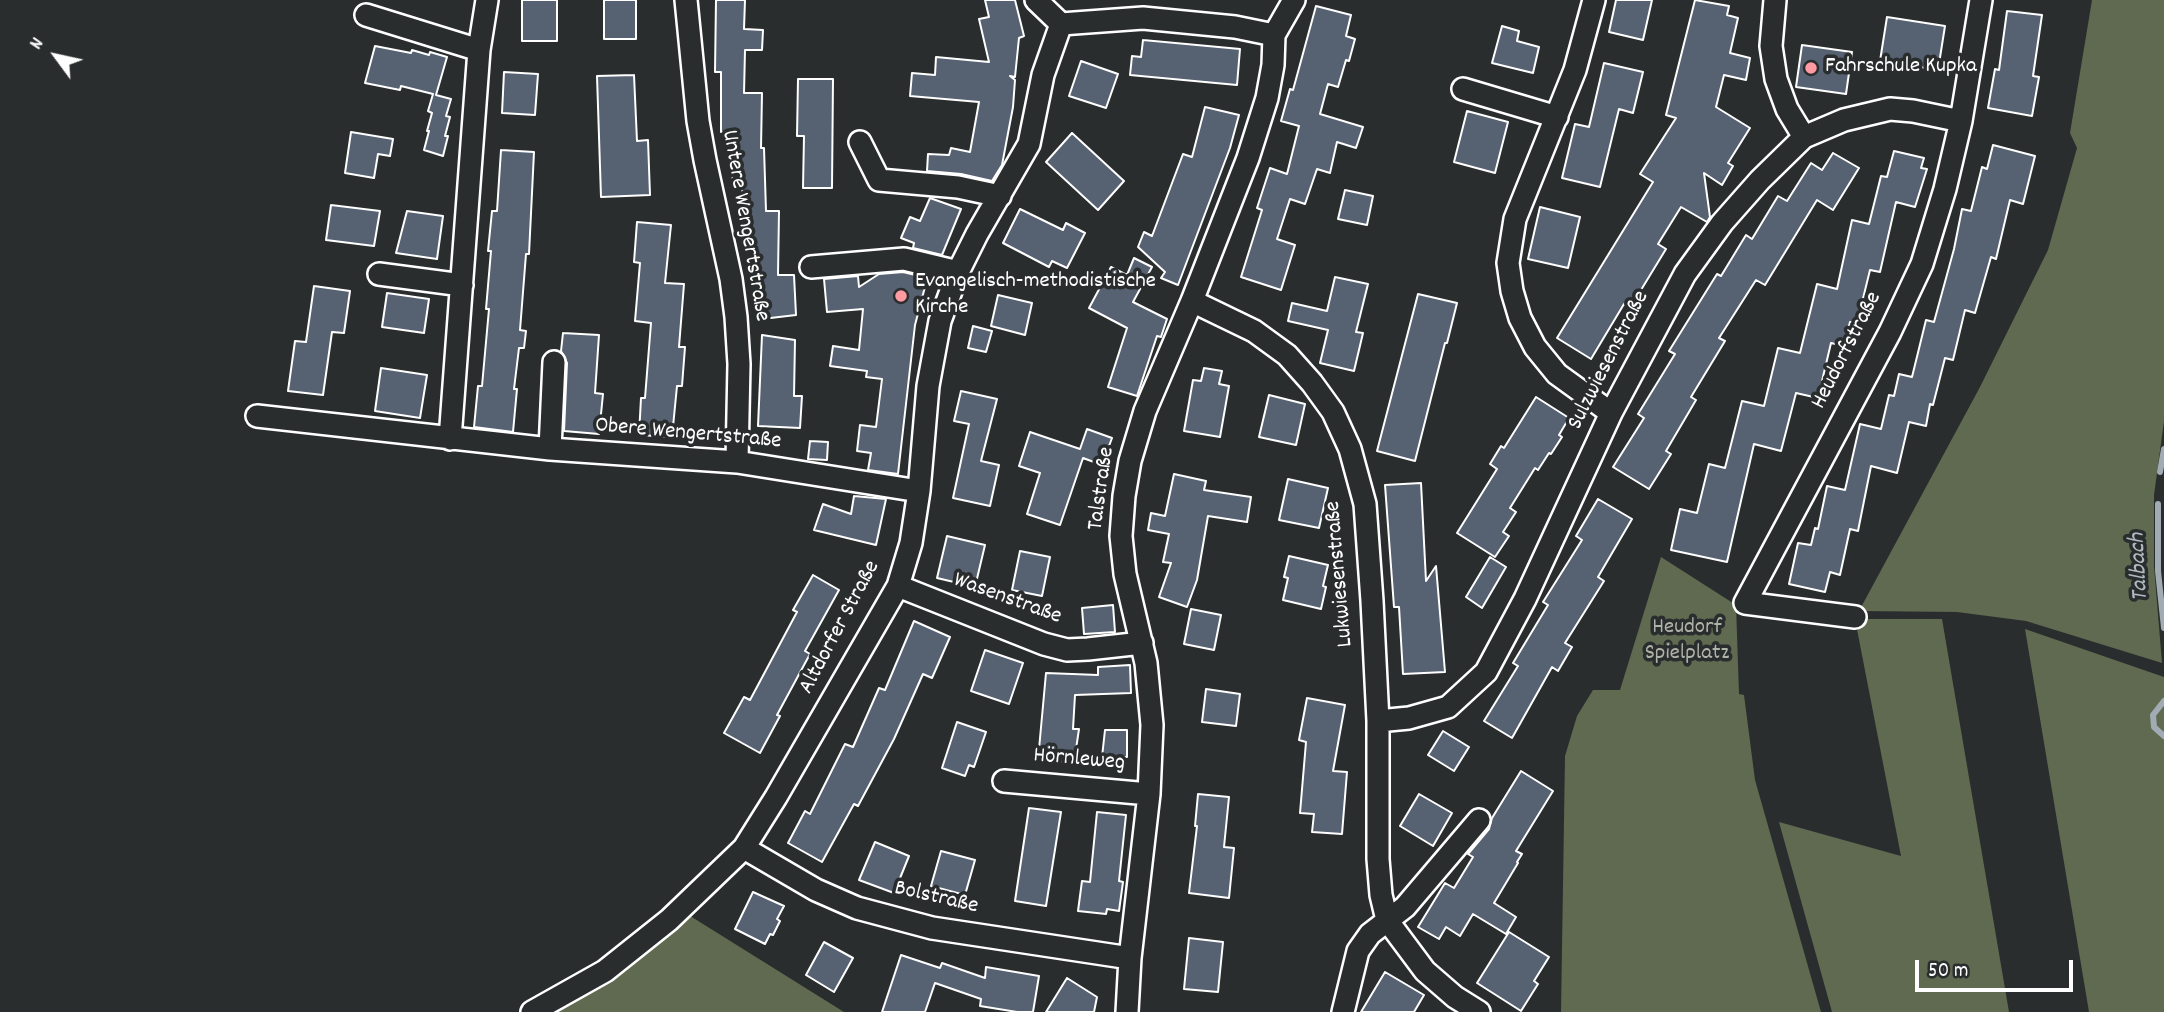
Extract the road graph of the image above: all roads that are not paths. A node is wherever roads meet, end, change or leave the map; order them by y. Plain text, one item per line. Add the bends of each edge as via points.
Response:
1 (486, 0) edge
2 (686, 0) edge
3 (1036, 0) edge
4 (1294, 0) edge
5 (1594, 0) edge
6 (1775, 0) edge
7 (1981, 0) edge
8 (366, 15) dead end
9 (1061, 24) junction
10 (1274, 35) junction
11 (479, 50) junction
12 (1463, 89) dead end
13 (1557, 117) junction
14 (1961, 121) junction
15 (1804, 136) junction
16 (860, 142) dead end
17 (1000, 196) junction
18 (811, 267) dead end
19 (958, 272) junction
20 (379, 274) dead end
21 (462, 285) junction
22 (1192, 301) junction
23 (554, 362) dead end
24 (1611, 413) junction
25 (257, 416) dead end
26 (450, 439) junction
27 (550, 449) junction
28 (737, 462) junction
29 (919, 491) junction
30 (898, 586) junction
31 (1855, 617) dead end
32 (1142, 643) junction
33 (1378, 722) junction
34 (1004, 781) dead end
35 (1149, 794) junction
36 (1479, 820) dead end
37 (744, 848) junction
38 (1387, 920) junction
39 (1130, 958) junction
40 (533, 1012) edge
41 (1127, 1012) edge
42 (1343, 1012) edge
43 (1479, 1012) edge

1 - 11 street
2 - 28 street, Untere Wengertstraße via 698,121 736,317
3 - 9 street
4 - 10 street, Talstraße
5 - 13 street
6 - 15 street via 1771,46 1776,79
7 - 14 street, Heudorfstraße
8 - 11 street
9 - 10 street via 1143,18
9 - 17 street, Altdorfer Straße via 1043,75 1029,144
10 - 22 street, Talstraße via 1267,98
11 - 21 street
12 - 13 street
13 - 24 street via 1515,219 1508,264 1511,291 1535,347 1557,374
14 - 15 street, Sulzwiesenstraße via 1889,109
14 - 31 street, Heudorfstraße via 1922,264 1745,603
15 - 24 street, Sulzwiesenstraße via 1722,223 1685,274
16 - 17 street via 879,180
17 - 19 street, Altdorfer Straße
18 - 19 street via 904,259
19 - 29 street, Altdorfer Straße via 937,334
20 - 21 street
21 - 26 street
22 - 32 street, Talstraße via 1145,411 1124,496 1121,536 1125,574
22 - 33 street, Lukwiesenstraße via 1254,331 1287,355 1333,412 1350,449 1365,504
23 - 27 street
24 - 33 street, Sulzwiesenstraße via 1486,672 1448,707
25 - 26 street, Obere Wengertstraße
26 - 27 street, Obere Wengertstraße
27 - 28 street, Obere Wengertstraße
28 - 29 street, Obere Wengertstraße
29 - 30 street, Altdorfer Straße
30 - 32 street, Wasenstraße via 1067,650
30 - 37 street, Altdorfer Straße
32 - 35 street, Talstraße via 1152,725
33 - 38 street, Lukwiesenstraße via 1378,859
34 - 35 street, Hörnleweg
35 - 39 street, Talstraße
36 - 38 street via 1405,907
37 - 39 street, Bolstraße via 857,908 932,928
37 - 40 street, Altdorfer Straße via 669,920 605,971
38 - 42 street via 1358,951
38 - 43 street, Lukwiesenstraße via 1438,984
39 - 41 street, Talstraße

